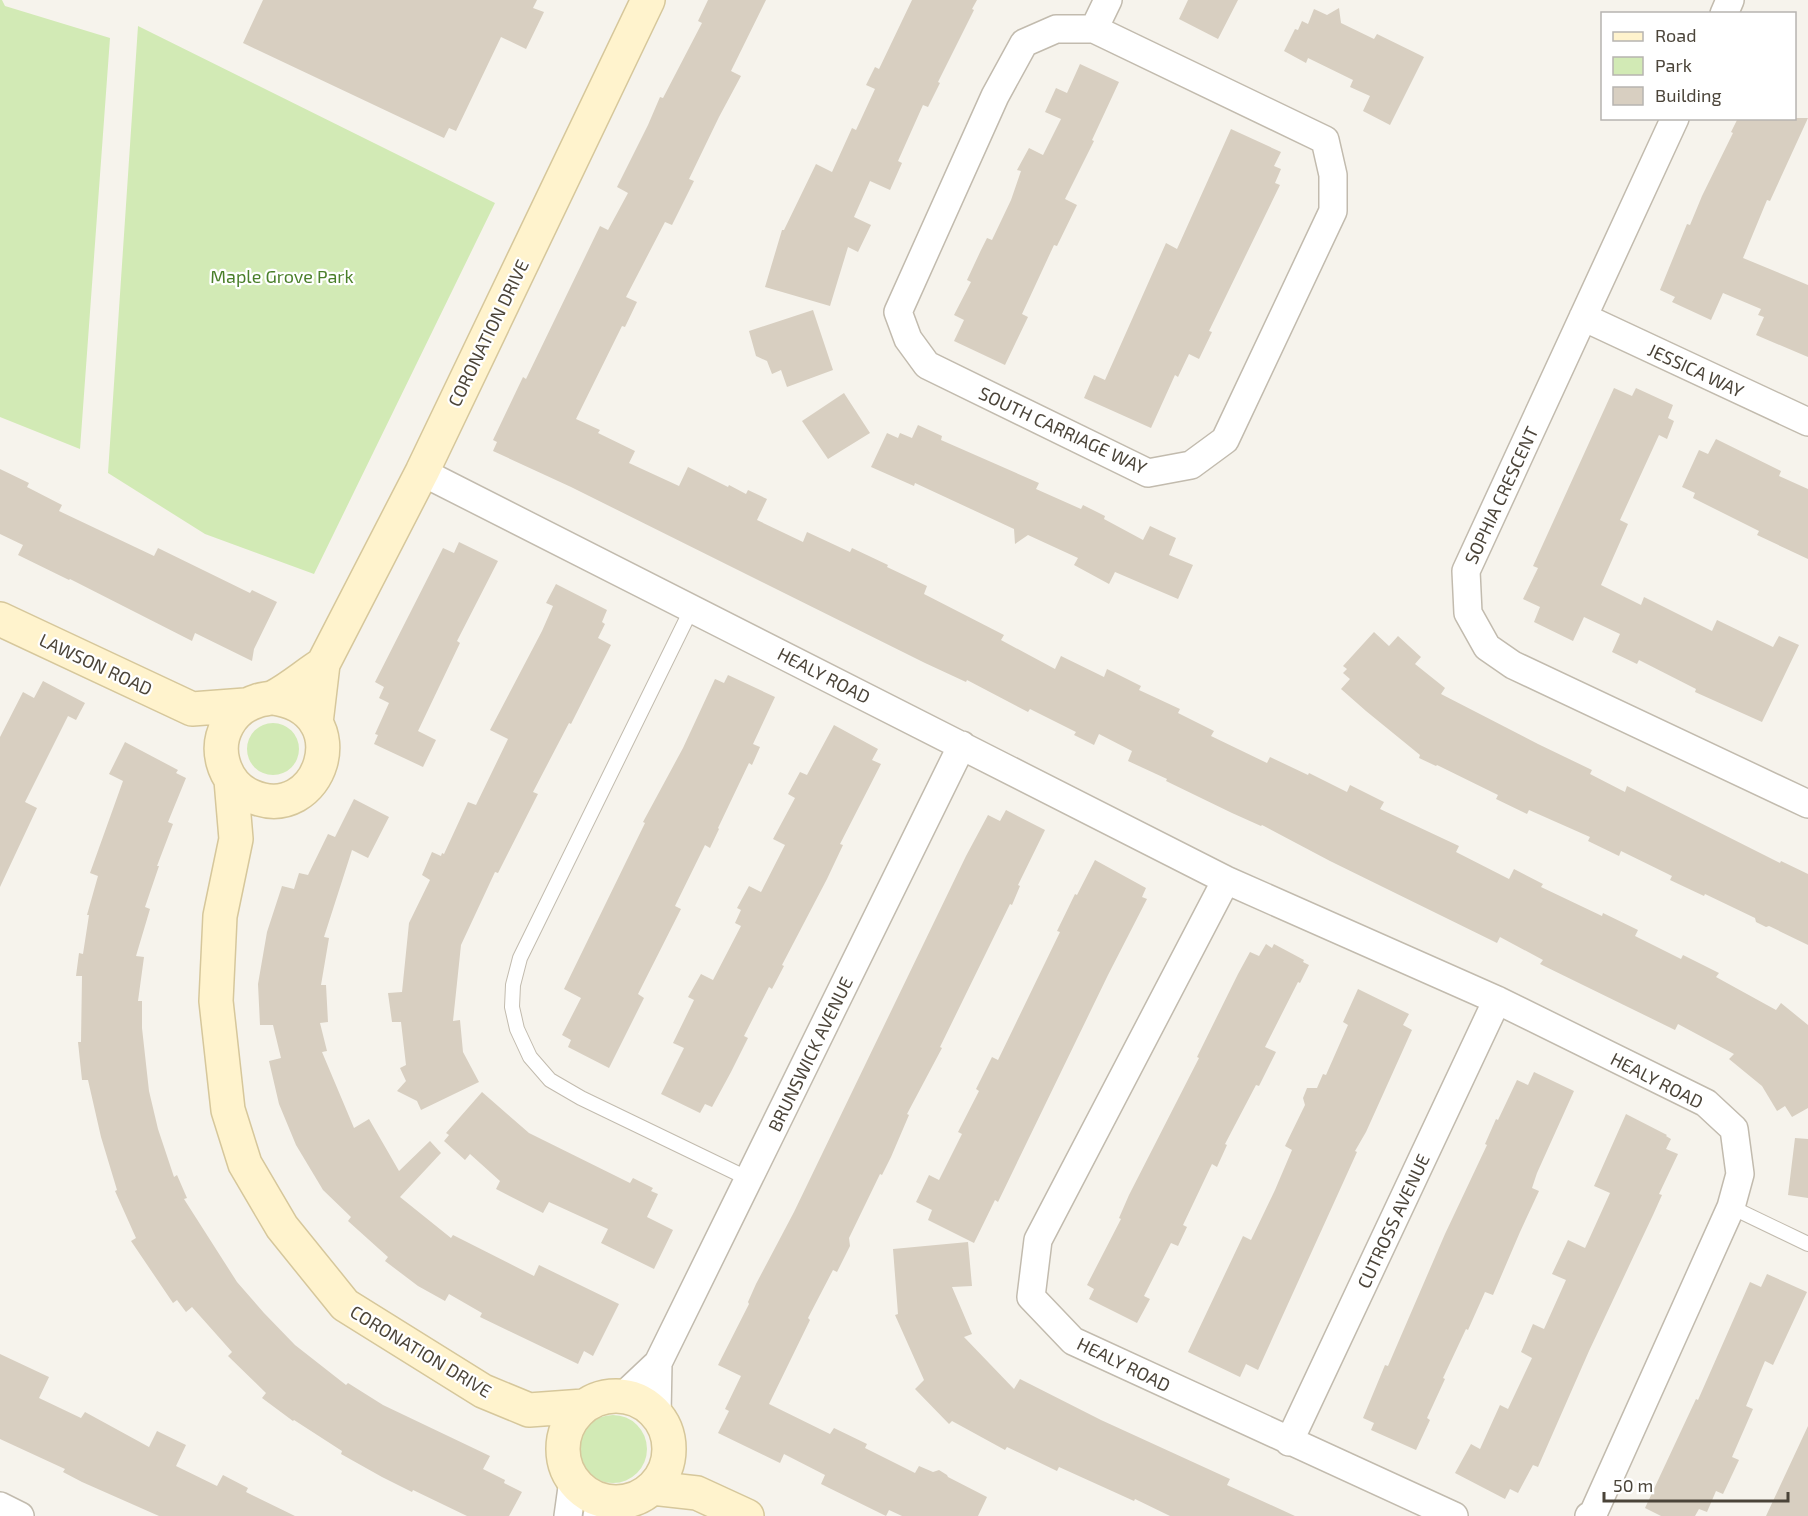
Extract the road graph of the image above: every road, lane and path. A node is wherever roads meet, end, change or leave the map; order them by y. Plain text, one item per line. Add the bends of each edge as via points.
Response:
1 (648, 0) edge
2 (1108, 0) edge
3 (1094, 29) junction
4 (1674, 120) edge
5 (1583, 317) junction
6 (1808, 422) edge
7 (422, 472) junction
8 (692, 608) junction
9 (0, 619) edge
10 (323, 664) junction
11 (259, 702) junction
12 (192, 709) junction
13 (316, 723) junction
14 (962, 746) junction
15 (226, 767) junction
16 (276, 800) junction
17 (1808, 804) edge
18 (236, 839) junction
19 (1226, 880) junction
20 (1497, 999) junction
21 (749, 1179) junction
22 (1731, 1207) junction
23 (1808, 1244) edge
24 (658, 1363) junction
25 (623, 1396) junction
26 (584, 1406) junction
27 (530, 1410) junction
28 (657, 1415) junction
29 (1289, 1442) junction
30 (669, 1452) junction
31 (568, 1468) junction
32 (652, 1488) junction
33 (698, 1493) junction
34 (0, 1506) edge
35 (604, 1509) edge
36 (20, 1516) edge
37 (568, 1516) edge
38 (747, 1516) edge
39 (1454, 1516) edge
40 (1589, 1516) edge

1 - 7 street, CORONATION DRIVE
2 - 3 street
3 - 3 street, SOUTH CARRIAGE WAY via 1056,29 1024,42 995,96 898,312 908,339 927,365 1148,473 1191,465 1225,440 1333,211 1334,175 1325,140
4 - 5 street, SOPHIA CRESCENT
5 - 6 street, JESSICA WAY
5 - 17 street, SOPHIA CRESCENT via 1466,571 1468,613 1487,647 1513,665
7 - 8 street, HEALY ROAD
7 - 10 street, CORONATION DRIVE
8 - 14 street, HEALY ROAD
8 - 21 lane via 520,958 512,1006 530,1058 550,1080
9 - 12 street, LAWSON ROAD
10 - 11 street, CORONATION DRIVE
10 - 13 street, CORONATION DRIVE
11 - 12 street, LAWSON ROAD
11 - 13 street via 286,700 298,704
11 - 15 street via 234,715 226,727 222,740
12 - 15 street
13 - 16 street via 324,748 317,773 300,792
14 - 19 street, HEALY ROAD
14 - 21 street, BRUNSWICK AVENUE
15 - 16 street via 240,789 263,800
15 - 18 street, CORONATION DRIVE
16 - 18 street
18 - 27 street, CORONATION DRIVE via 219,916 216,1001 228,1110 245,1164 282,1227 345,1305 483,1391
19 - 20 street, HEALY ROAD
19 - 29 street, HEALY ROAD via 1038,1240 1031,1296 1073,1341
20 - 22 street, HEALY ROAD via 1706,1103 1734,1129 1740,1174
20 - 29 street, CUTROSS AVENUE
21 - 24 street, BRUNSWICK AVENUE
22 - 23 lane
22 - 40 street, HEALY ROAD
24 - 25 street, BRUNSWICK AVENUE
24 - 28 street, BRUNSWICK AVENUE
25 - 26 street via 596,1399
25 - 28 street
26 - 27 street, CORONATION DRIVE
26 - 31 street via 567,1427 564,1440
27 - 31 street
28 - 30 street via 668,1438
29 - 39 street, HEALY ROAD
30 - 32 street via 664,1471
30 - 33 street
31 - 35 street
31 - 37 street
32 - 33 street
32 - 35 street
33 - 38 street
34 - 36 street

